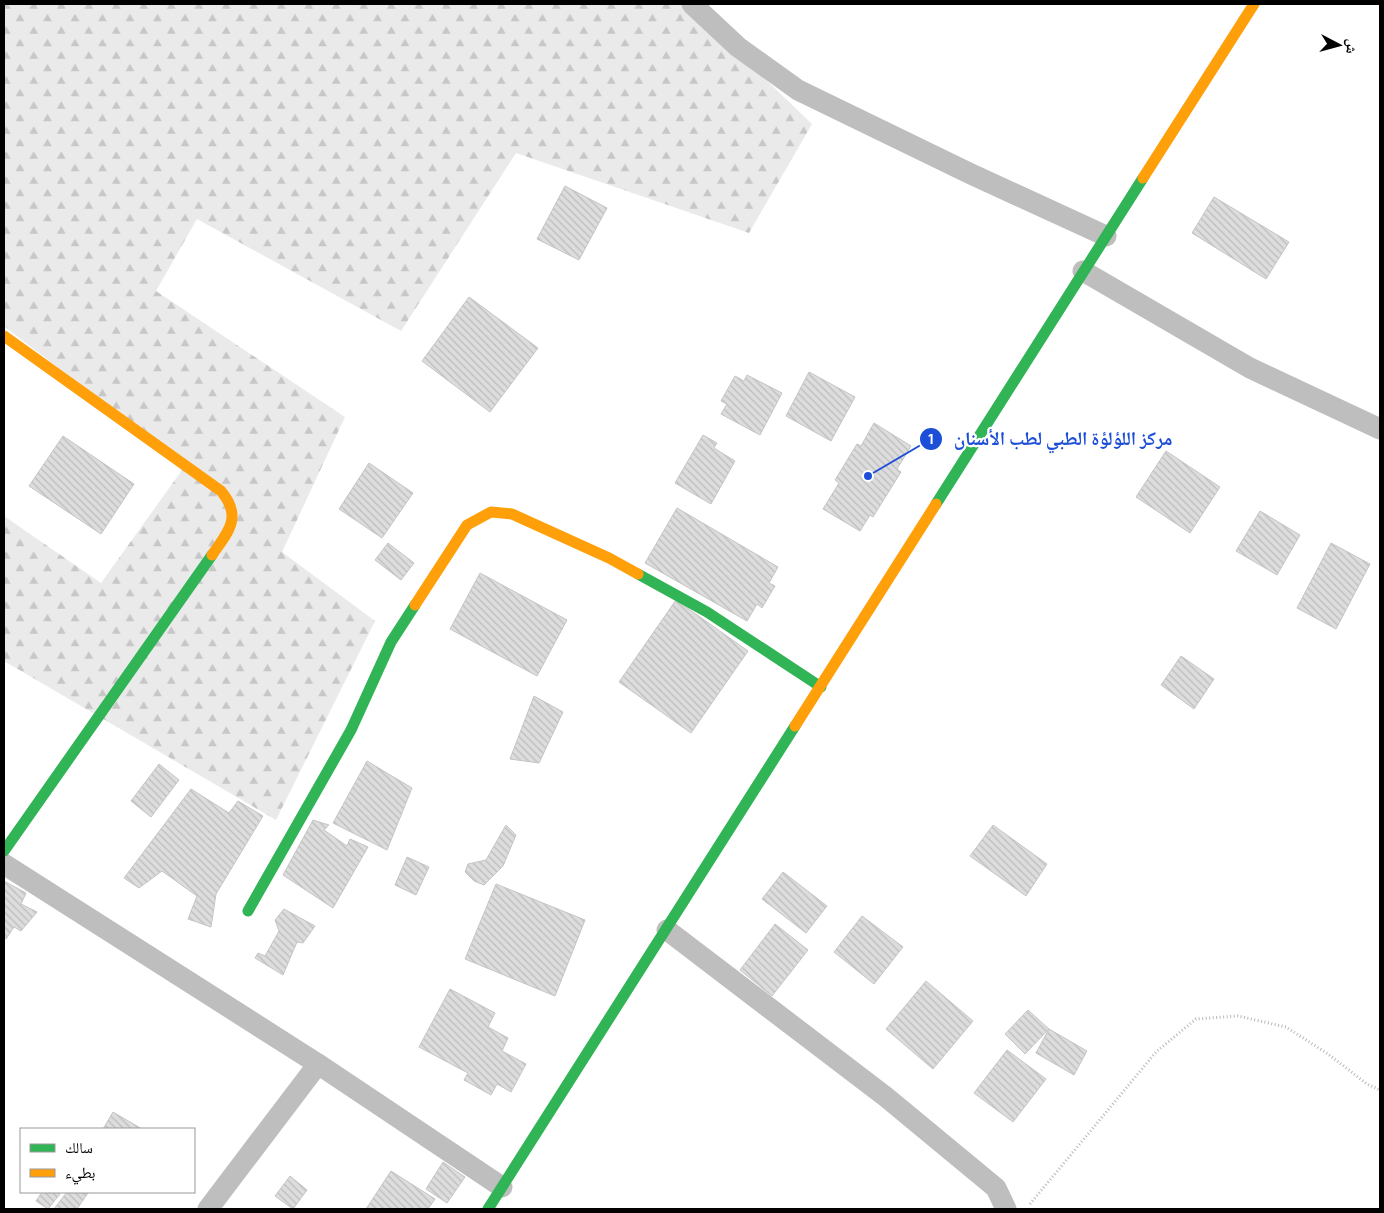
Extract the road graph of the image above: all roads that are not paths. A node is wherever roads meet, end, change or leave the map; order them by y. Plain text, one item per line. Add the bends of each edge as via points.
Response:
1 (692, 4) edge
2 (1254, 4) edge
3 (1106, 236) junction
4 (1083, 271) junction
5 (4, 336) edge
6 (1380, 429) edge
7 (820, 687) junction
8 (4, 851) edge
9 (4, 864) edge
10 (248, 911) dead end
11 (667, 930) junction
12 (318, 1064) junction
13 (502, 1187) junction
14 (208, 1209) edge
15 (488, 1209) edge
16 (1006, 1209) edge

1 - 3 street via 738,47 798,90
2 - 3 street
3 - 4 street
4 - 6 street via 1250,368
4 - 7 street
5 - 8 street via 220,491 230,500 234,511 228,532
7 - 10 street via 707,612 610,558 512,514 491,512 467,525 391,642 351,730
7 - 11 street
9 - 12 street
11 - 13 street
11 - 16 street via 886,1097 996,1188
12 - 13 street
12 - 14 street
13 - 15 street

